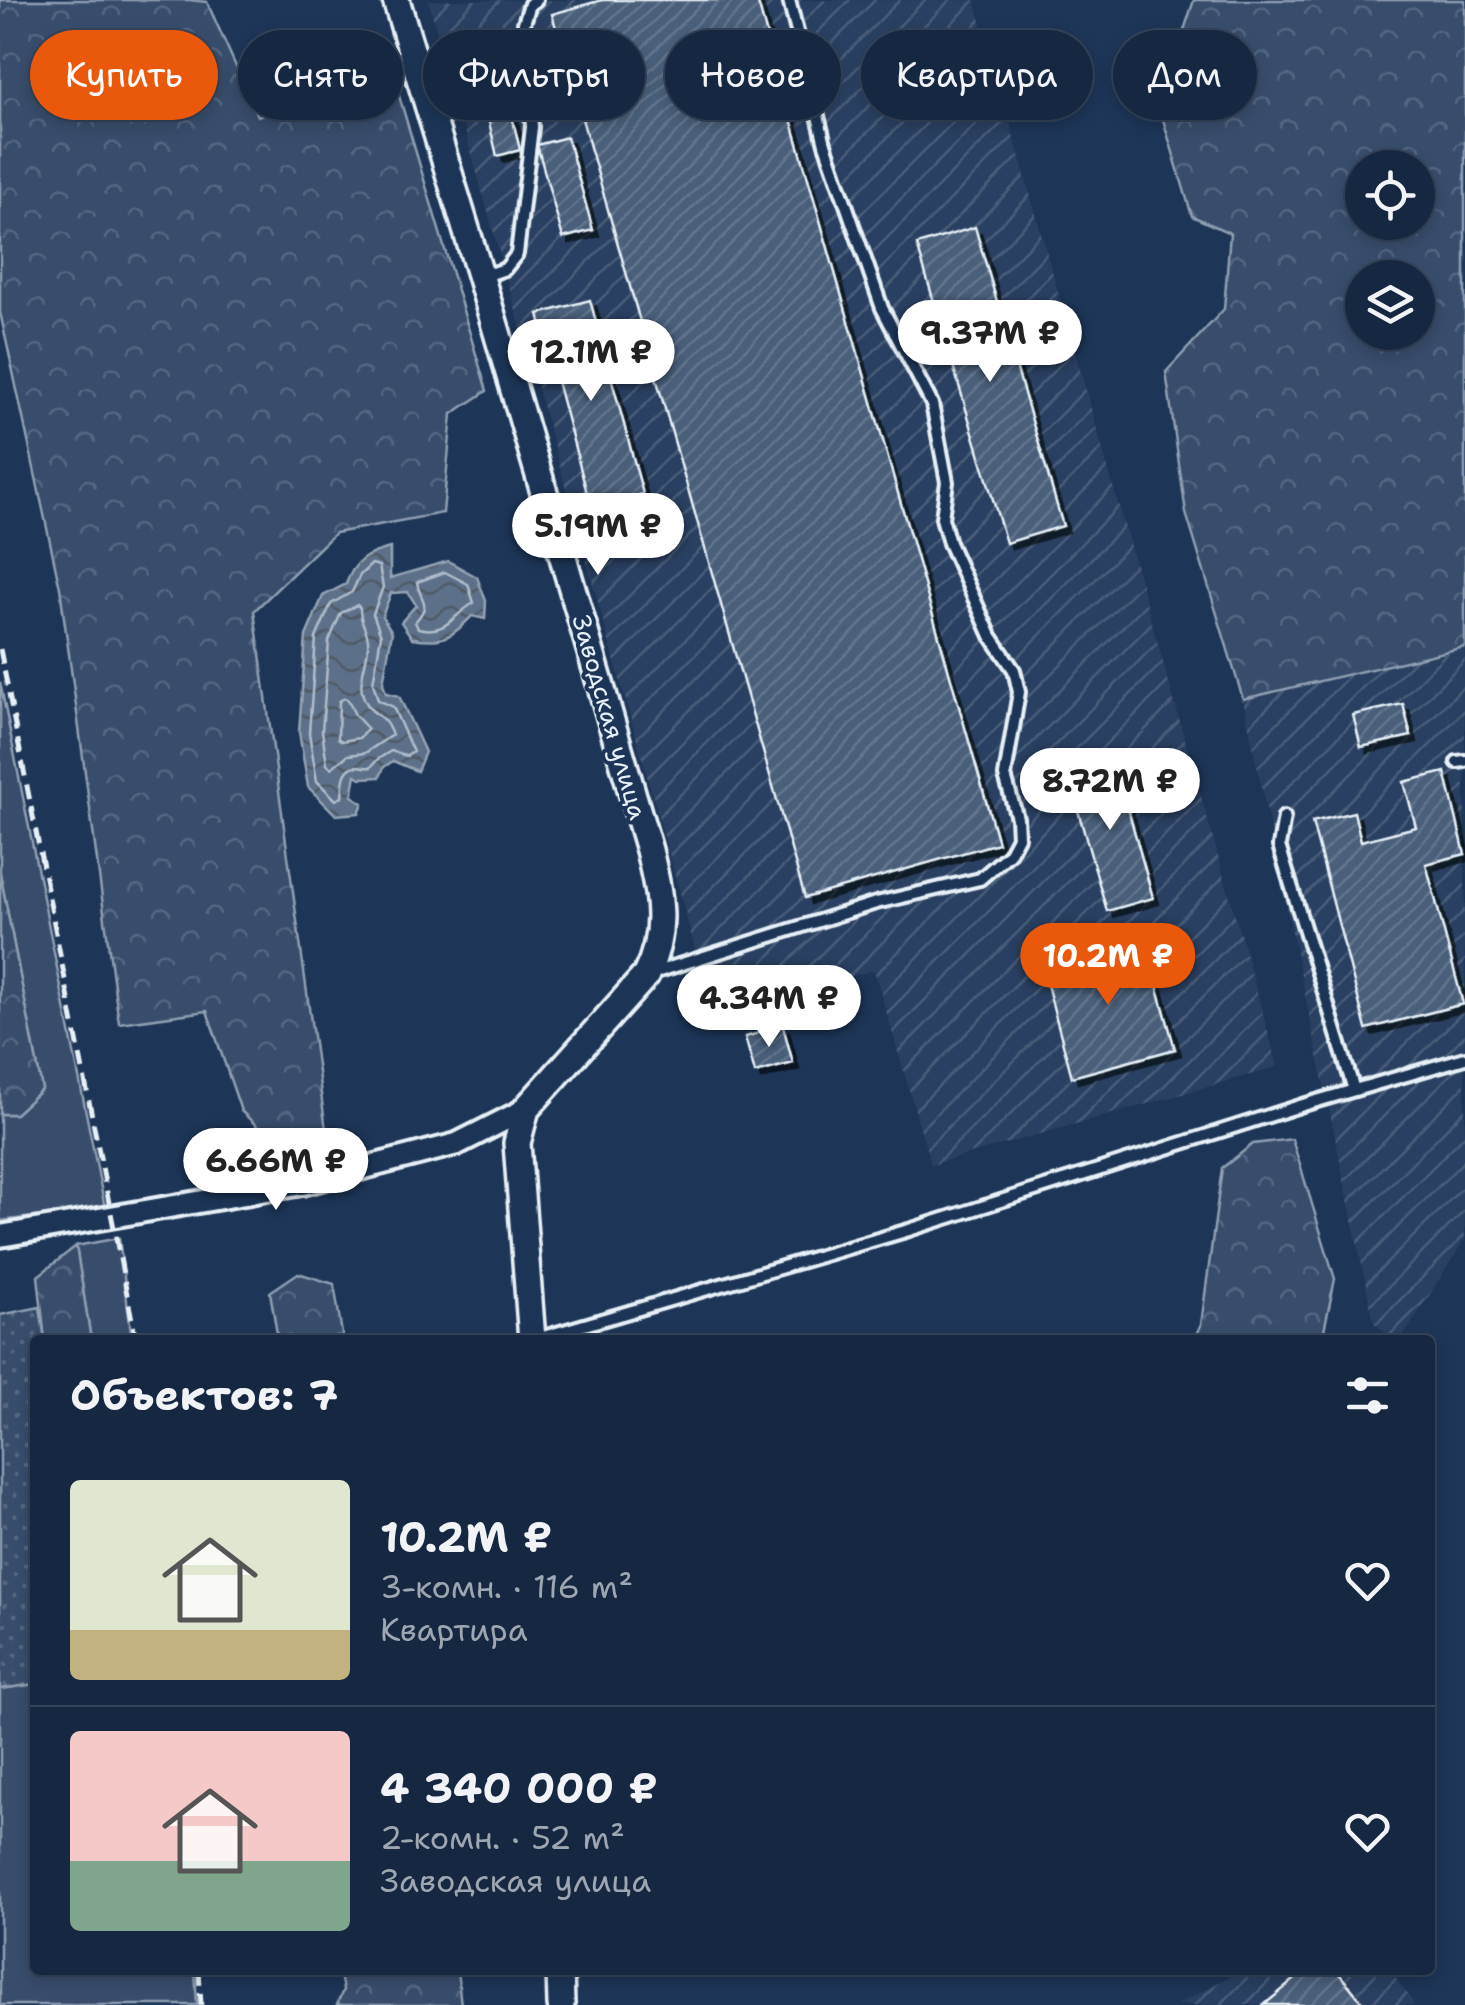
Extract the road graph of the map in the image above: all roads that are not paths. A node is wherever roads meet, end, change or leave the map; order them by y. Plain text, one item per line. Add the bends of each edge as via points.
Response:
1 (396, 0) edge
2 (536, 0) edge
3 (788, 0) edge
4 (482, 278) junction
5 (1284, 818) dead end
6 (646, 975) junction
7 (1465, 1058) edge
8 (1354, 1090) junction
9 (526, 1109) junction
10 (0, 1236) edge
11 (532, 1335) edge
12 (549, 1335) edge
13 (560, 1975) edge
14 (562, 2005) edge

1 - 4 street, Заводская улица
2 - 4 lane via 524,23 532,127 517,254 505,269
3 - 6 lane via 825,144 882,308 932,404 947,482 942,518 949,543 1014,670 1020,692 1005,776 1018,837 1010,854 980,879 876,903
4 - 6 street, Заводская улица via 652,864 660,926
5 - 8 lane via 1278,846
6 - 9 street, Заводская улица
7 - 8 lane
8 - 12 lane
9 - 10 street via 457,1144 302,1184
9 - 11 street via 517,1143
13 - 14 street

